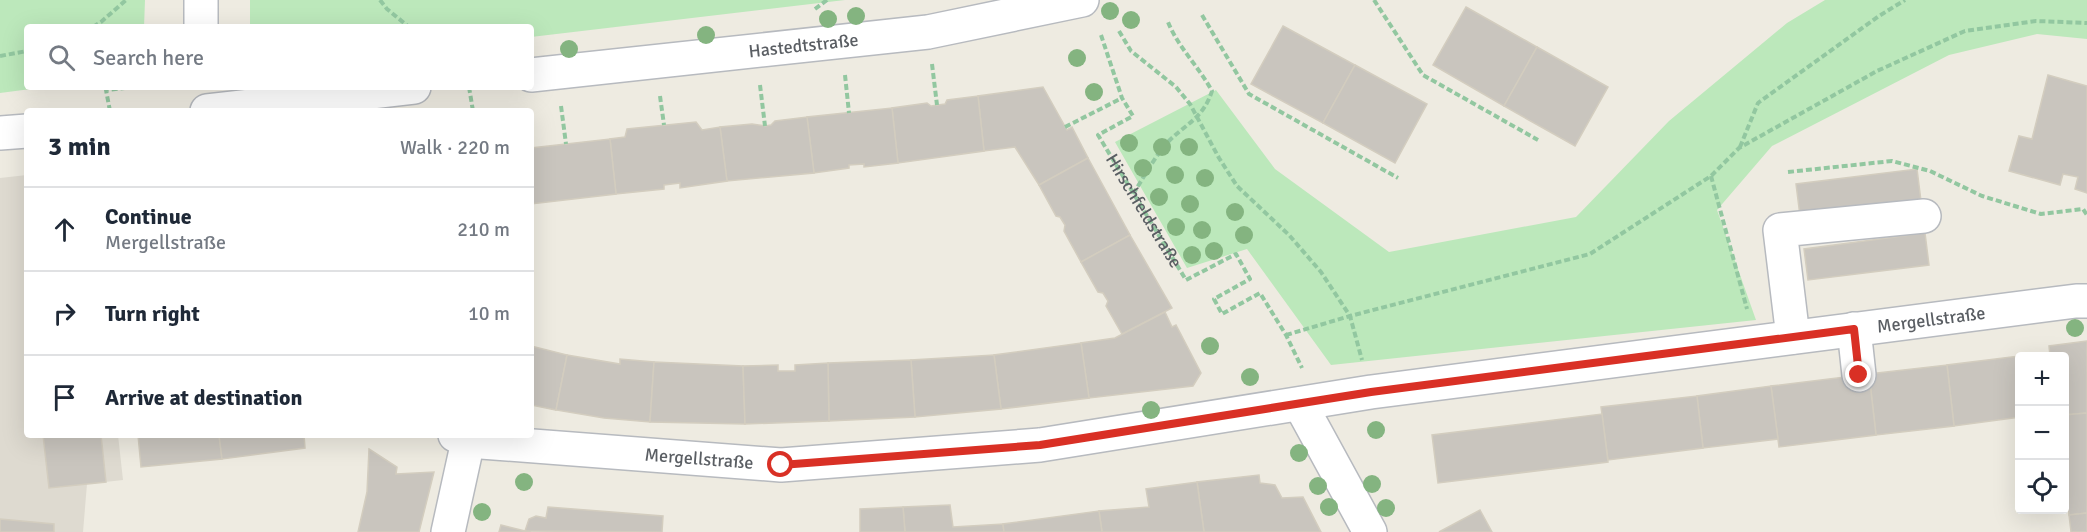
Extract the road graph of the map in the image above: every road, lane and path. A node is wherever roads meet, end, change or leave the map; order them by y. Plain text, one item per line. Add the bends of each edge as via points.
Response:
1 (126, 0) edge
2 (201, 0) edge
3 (380, 0) edge
4 (827, 0) edge
5 (1374, 0) edge
6 (1905, 0) edge
7 (1078, 1) edge
8 (812, 11) dead end
9 (1202, 15) dead end
10 (1168, 22) dead end
11 (2087, 23) edge
12 (98, 24) edge
13 (201, 24) edge
14 (405, 24) edge
15 (1119, 31) dead end
16 (1101, 35) dead end
17 (756, 51) junction
18 (24, 52) edge
19 (0, 56) edge
20 (534, 75) edge
21 (106, 90) edge
22 (205, 90) edge
23 (388, 90) edge
24 (470, 90) edge
25 (1122, 98) junction
26 (109, 108) edge
27 (208, 108) edge
28 (234, 108) edge
29 (472, 108) edge
30 (1198, 118) junction
31 (765, 126) dead end
32 (1065, 127) dead end
33 (24, 131) edge
34 (0, 133) edge
35 (1538, 140) dead end
36 (1740, 148) junction
37 (1788, 172) dead end
38 (1711, 176) junction
39 (1398, 177) dead end
40 (1133, 194) junction
41 (2087, 214) edge
42 (1924, 216) dead end
43 (2087, 301) edge
44 (1748, 314) dead end
45 (1350, 316) junction
46 (1854, 329) junction
47 (1286, 335) junction
48 (1793, 337) junction
49 (1859, 375) dead end
50 (1371, 392) junction
51 (1300, 404) junction
52 (462, 438) edge
53 (448, 532) edge
54 (1370, 532) edge

1 - 12 path
2 - 13 street
3 - 14 path
4 - 8 path
5 - 35 path via 1423,75
6 - 36 path via 1758,103
7 - 17 street, Hastedtstraße via 928,32
9 - 39 path via 1249,94
10 - 30 path via 1212,91
11 - 36 path via 2036,21 1965,31 1876,71
15 - 30 path via 1131,51 1176,87
16 - 25 path, Hirschfeldstraße
17 - 20 street, Hastedtstraße
17 - 31 path
18 - 19 path
21 - 26 path
22 - 27 street
23 - 28 street
24 - 29 path
25 - 32 path
25 - 40 path, Hirschfeldstraße via 1133,116 1098,135
30 - 40 path via 1169,141
30 - 45 path via 1237,186 1289,235 1321,272
33 - 34 street
36 - 38 path
37 - 41 path via 1892,161 1930,171 1982,196 2041,214 2083,209
38 - 44 path
38 - 45 path via 1590,254
40 - 47 path, Hirschfeldstraße via 1186,280 1236,254 1250,279 1214,299 1222,314 1260,293
42 - 48 street via 1780,230
43 - 46 street, Mergellstraße
45 - 47 path
45 - 50 path
46 - 48 street, Mergellstraße
46 - 49 street
47 - 51 path, Hirschfeldstraße via 1310,383
48 - 50 street, Mergellstraße
50 - 51 street, Mergellstraße
51 - 52 street, Mergellstraße via 1040,445 781,465
51 - 54 street
52 - 53 street

